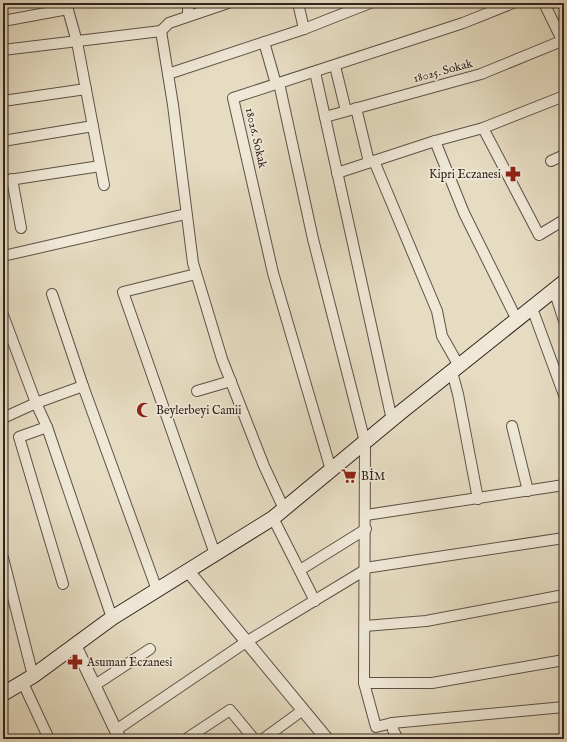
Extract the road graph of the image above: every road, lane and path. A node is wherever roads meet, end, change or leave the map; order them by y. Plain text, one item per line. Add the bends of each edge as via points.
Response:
1 (188, 3) edge
2 (228, 3) edge
3 (298, 3) edge
4 (370, 3) edge
5 (513, 3) edge
6 (544, 3) edge
7 (67, 6) edge
8 (188, 16) junction
9 (3, 21) edge
10 (304, 29) junction
11 (161, 31) junction
12 (564, 41) edge
13 (77, 42) junction
14 (264, 42) junction
15 (3, 50) edge
16 (335, 66) junction
17 (315, 72) junction
18 (168, 74) junction
19 (278, 84) junction
20 (86, 89) junction
21 (564, 96) edge
22 (3, 101) edge
23 (351, 110) junction
24 (325, 116) junction
25 (93, 126) junction
26 (483, 128) junction
27 (3, 141) edge
28 (435, 141) junction
29 (564, 155) edge
30 (551, 161) dead end
31 (372, 162) junction
32 (100, 166) junction
33 (337, 173) junction
34 (7, 180) edge
35 (104, 185) dead end
36 (186, 214) junction
37 (564, 220) edge
38 (21, 228) dead end
39 (3, 256) edge
40 (196, 274) junction
41 (559, 286) edge
42 (52, 294) dead end
43 (532, 308) junction
44 (3, 315) edge
45 (516, 320) junction
46 (564, 321) edge
47 (455, 369) junction
48 (231, 381) junction
49 (83, 386) junction
50 (197, 391) dead end
51 (564, 395) edge
52 (36, 403) junction
53 (3, 418) edge
54 (392, 420) junction
55 (512, 426) dead end
56 (47, 427) junction
57 (365, 442) junction
58 (331, 470) junction
59 (564, 486) edge
60 (528, 491) junction
61 (478, 499) junction
62 (284, 509) junction
63 (366, 515) junction
64 (273, 518) junction
65 (366, 529) junction
66 (564, 538) edge
67 (215, 554) junction
68 (3, 558) edge
69 (366, 569) junction
70 (300, 570) junction
71 (188, 571) junction
72 (63, 584) dead end
73 (157, 590) junction
74 (564, 595) edge
75 (315, 601) junction
76 (112, 618) junction
77 (365, 626) junction
78 (246, 642) junction
79 (75, 645) junction
80 (150, 649) dead end
81 (564, 660) edge
82 (28, 679) junction
83 (364, 682) junction
84 (95, 685) junction
85 (3, 694) edge
86 (564, 707) edge
87 (303, 710) junction
88 (392, 723) junction
89 (118, 735) edge
90 (49, 739) edge
91 (186, 739) edge
92 (254, 739) edge
93 (263, 739) edge
94 (327, 739) edge
95 (398, 739) edge

1 - 8 street
2 - 8 street
3 - 10 street
4 - 10 street
5 - 16 street, 18026. Sokak via 463,23
6 - 12 street
7 - 9 street
7 - 13 street
8 - 11 street via 169,23
10 - 14 street
11 - 13 street
11 - 18 street
12 - 23 street, 18025. Sokak via 481,74
13 - 15 street
13 - 20 street
14 - 18 street
14 - 19 street
16 - 17 street, 18026. Sokak
16 - 23 street
17 - 19 street, 18026. Sokak
17 - 24 street
18 - 36 street
19 - 57 street via 313,240
19 - 58 street, 18026. Sokak via 233,98 273,273
20 - 22 street
20 - 25 street
21 - 26 street
23 - 24 street, 18025. Sokak
23 - 31 street
24 - 33 street
25 - 27 street
25 - 32 street
26 - 28 street
26 - 37 street via 539,234
28 - 31 street
28 - 45 street via 464,213
29 - 30 street
31 - 33 street
31 - 47 street via 437,311 442,336
32 - 34 street
32 - 35 street
33 - 54 street
34 - 38 street
36 - 39 street
36 - 40 street
40 - 48 street
40 - 67 street via 123,292
41 - 43 main road
41 - 46 street
42 - 49 street
43 - 45 main road
43 - 51 street
44 - 52 street
45 - 47 main road
47 - 54 main road
47 - 61 street
48 - 50 street
48 - 62 street via 264,466
49 - 52 street
49 - 73 street
52 - 53 street
52 - 56 street
54 - 57 main road
55 - 60 street
56 - 72 street via 19,437
56 - 76 street
57 - 58 main road
57 - 63 street
58 - 62 main road
59 - 60 street
60 - 61 street
61 - 63 street
62 - 64 main road
63 - 65 street
64 - 67 main road
64 - 70 street
65 - 69 street
65 - 70 street
66 - 69 street
67 - 71 main road
68 - 82 street
69 - 75 street
69 - 77 street
70 - 75 street
71 - 73 main road
71 - 78 street
73 - 76 main road
74 - 77 street via 426,620
75 - 78 street
76 - 79 main road
77 - 83 street
78 - 87 street
78 - 89 street
79 - 82 main road
79 - 84 street
80 - 84 street
81 - 83 street via 432,682
82 - 85 main road
82 - 90 street
83 - 88 street via 376,727
84 - 89 street
86 - 88 street
87 - 93 street
87 - 94 street
88 - 95 street
91 - 92 street via 230,710

